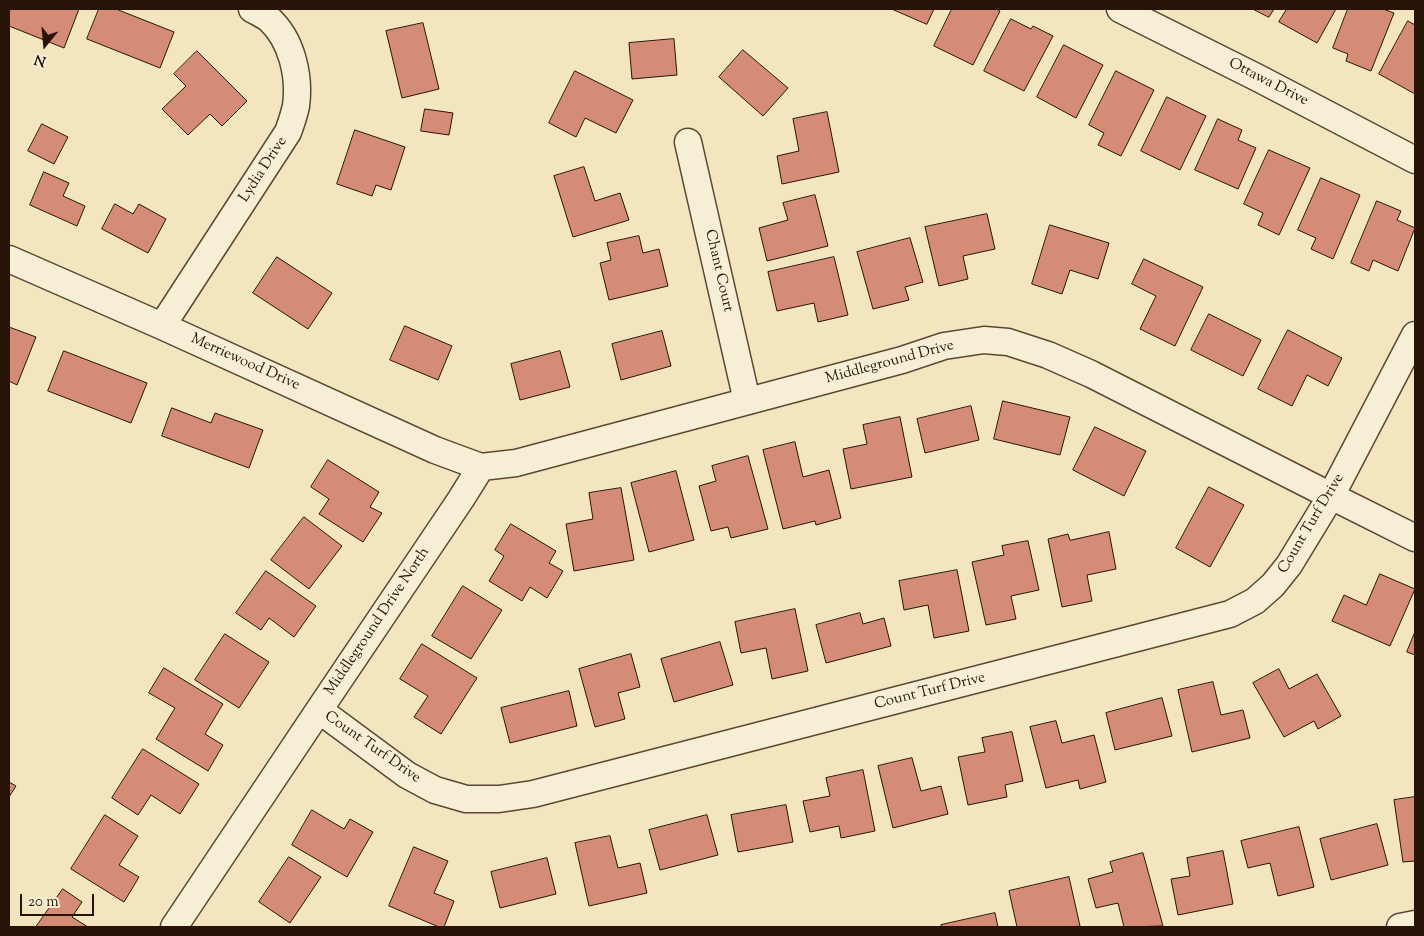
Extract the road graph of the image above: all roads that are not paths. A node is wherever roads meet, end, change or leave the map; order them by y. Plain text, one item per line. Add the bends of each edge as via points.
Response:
1 (252, 9) edge
2 (1120, 9) edge
3 (688, 142) dead end
4 (1415, 160) edge
5 (9, 259) edge
6 (162, 326) junction
7 (1415, 335) edge
8 (747, 401) junction
9 (481, 466) junction
10 (1331, 496) junction
11 (1415, 538) edge
12 (318, 710) junction
13 (1415, 924) edge
14 (174, 927) edge
15 (1400, 927) edge

1 - 6 street, Lydia Drive via 269,19 284,37 293,59 296,107 288,132
2 - 4 street, Ottawa Drive
3 - 8 street, Chant Court
5 - 6 street, Merriewood Drive
6 - 9 street, Merriewood Drive via 435,450
7 - 10 street, Count Turf Drive
8 - 9 street, Middleground Drive via 516,463
8 - 10 street, Middleground Drive via 944,346 984,340 1008,342 1091,374
9 - 12 street, Middleground Drive North
10 - 11 street, Middleground Drive
10 - 12 street, Count Turf Drive via 1274,584 1254,601 1230,614 533,794 466,799 435,790 407,775
12 - 14 street, Middleground Drive North
13 - 15 street

